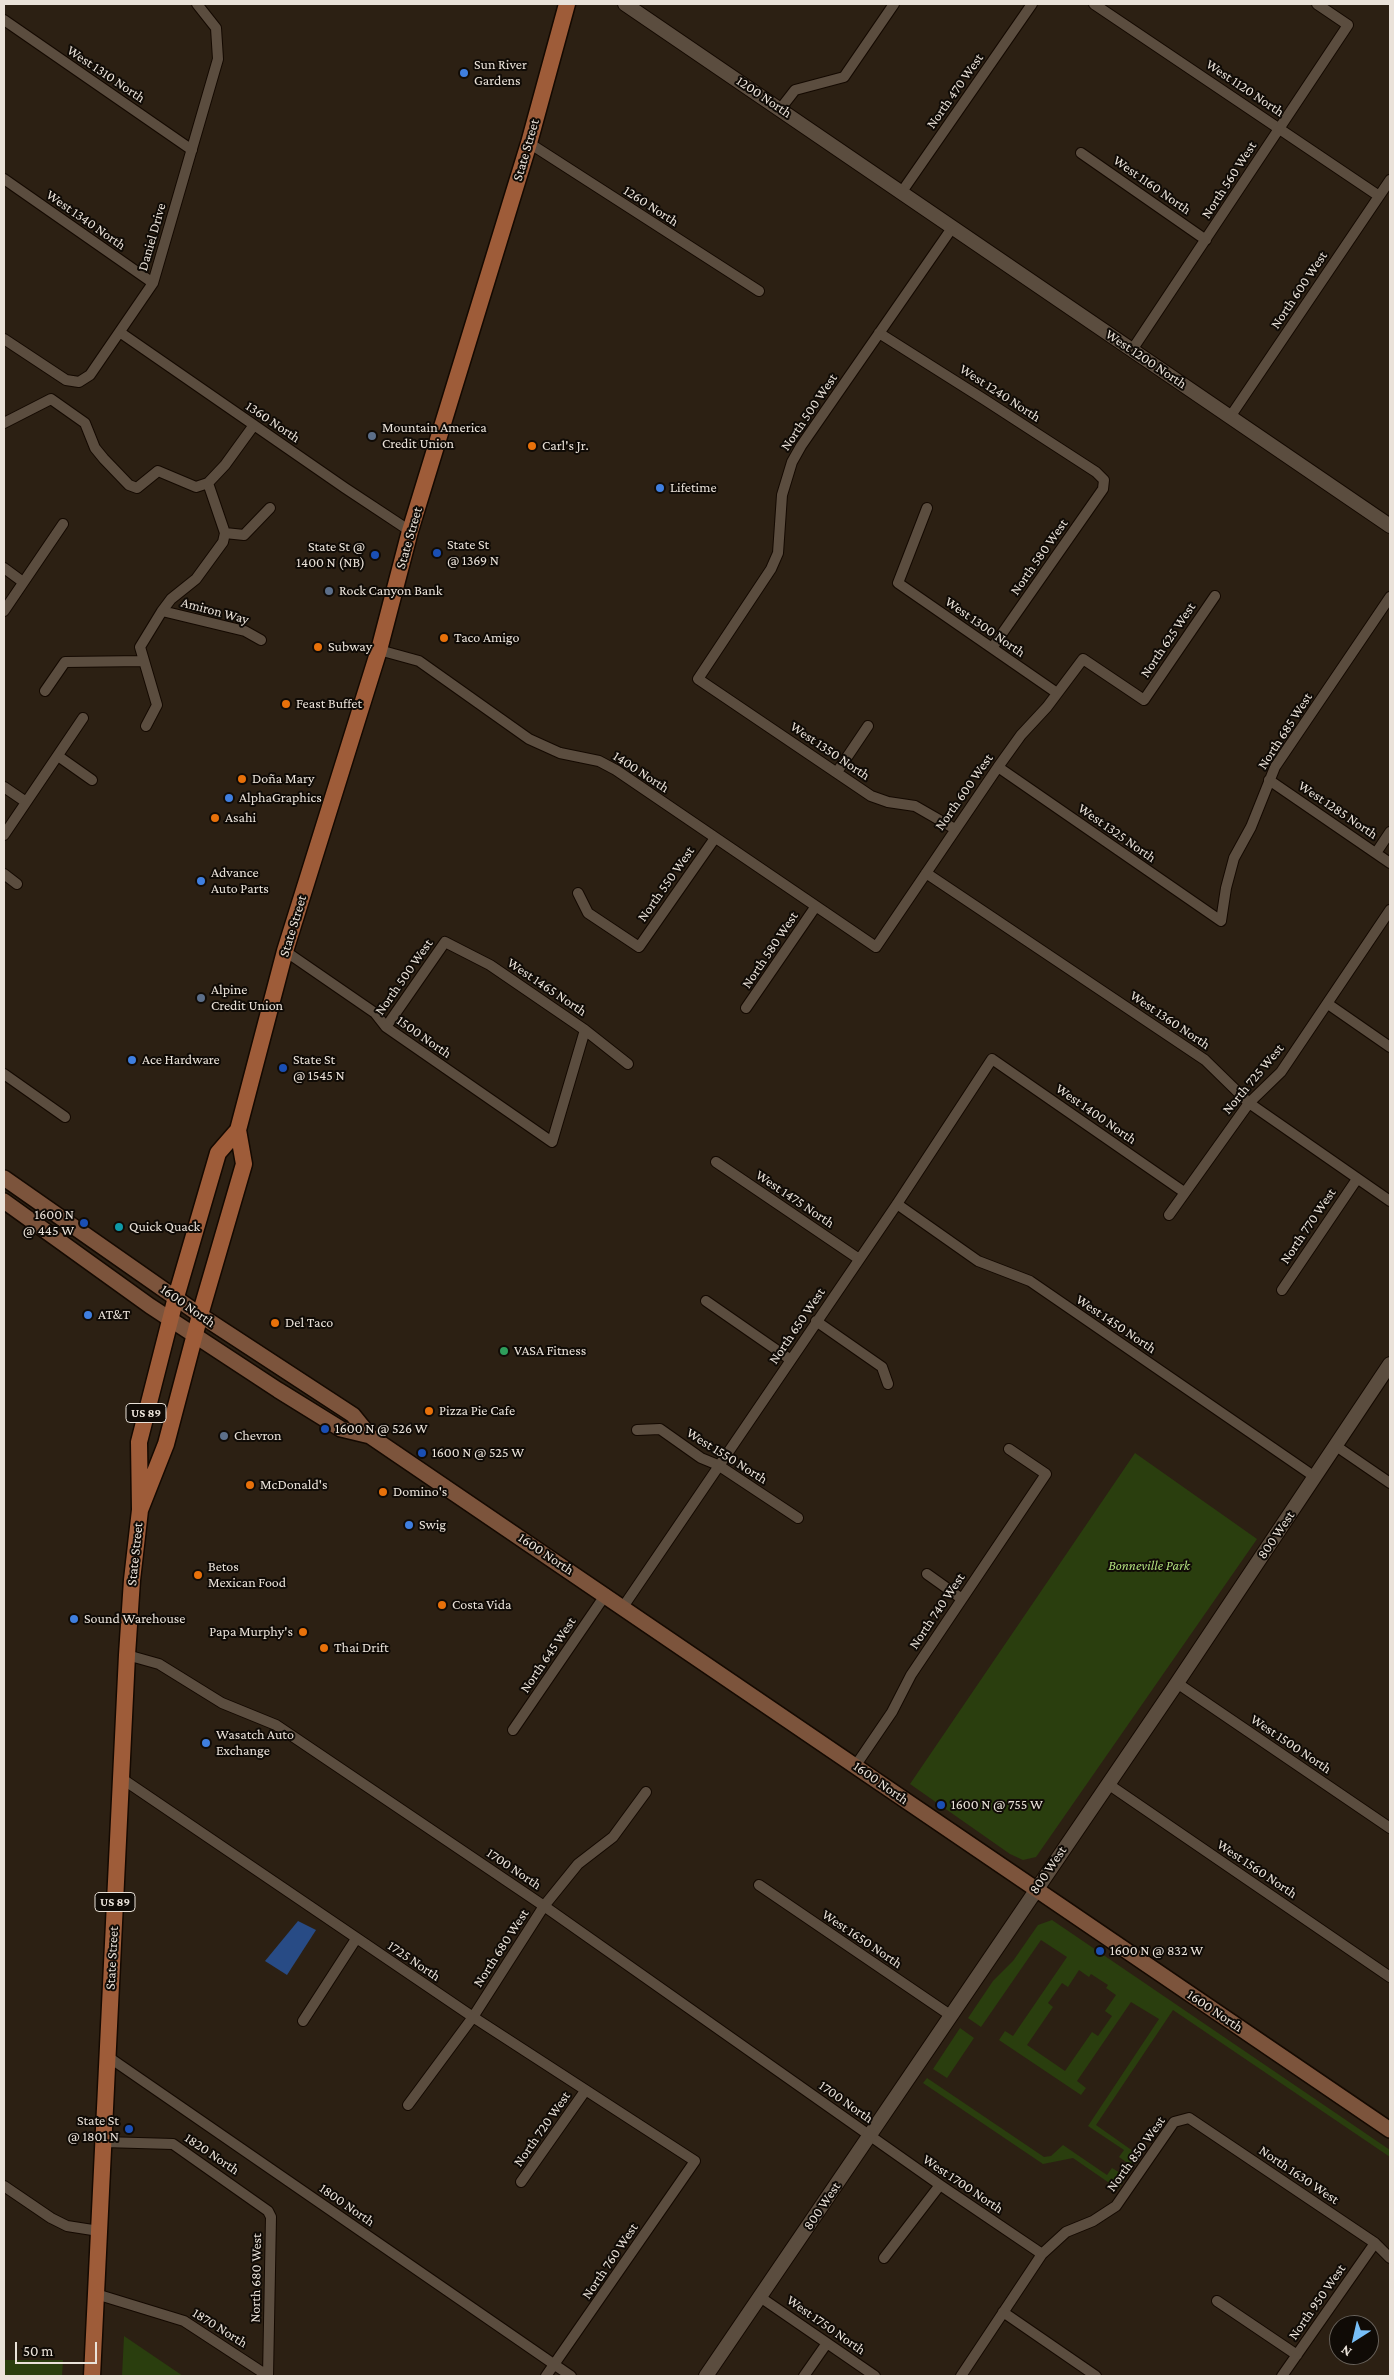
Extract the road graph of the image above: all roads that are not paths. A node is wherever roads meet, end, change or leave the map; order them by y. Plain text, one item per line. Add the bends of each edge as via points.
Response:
1 (197, 4) edge
2 (567, 4) edge
3 (626, 4) edge
4 (894, 4) edge
5 (1032, 4) edge
6 (1094, 4) edge
7 (1317, 4) edge
8 (4, 20) edge
9 (781, 108) junction
10 (1280, 128) junction
11 (529, 143) junction
12 (192, 150) junction
13 (1081, 153) dead end
14 (4, 179) edge
15 (1390, 180) edge
16 (901, 193) junction
17 (1379, 196) junction
18 (952, 228) junction
19 (1206, 240) junction
20 (153, 283) junction
21 (759, 291) dead end
22 (121, 333) junction
23 (879, 334) junction
24 (4, 339) edge
25 (1132, 350) junction
26 (1230, 417) junction
27 (4, 423) edge
28 (254, 425) junction
29 (1104, 480) joint
30 (208, 482) junction
31 (270, 508) dead end
32 (927, 508) dead end
33 (63, 524) dead end
34 (1390, 526) edge
35 (410, 531) junction
36 (225, 533) junction
37 (4, 568) edge
38 (24, 582) junction
39 (1215, 596) dead end
40 (1390, 597) edge
41 (4, 611) edge
42 (162, 611) junction
43 (260, 640) dead end
44 (992, 648) junction
45 (378, 650) junction
46 (1083, 659) joint
47 (144, 661) junction
48 (698, 679) joint
49 (45, 691) dead end
50 (1057, 693) junction
51 (83, 718) dead end
52 (146, 726) dead end
53 (868, 726) dead end
54 (58, 756) junction
55 (998, 767) junction
56 (837, 772) junction
57 (92, 780) dead end
58 (1269, 780) junction
59 (4, 787) edge
60 (26, 802) junction
61 (955, 829) junction
62 (1390, 832) edge
63 (4, 835) edge
64 (715, 838) junction
65 (1376, 853) junction
66 (1390, 863) edge
67 (926, 873) junction
68 (4, 874) edge
69 (17, 884) dead end
70 (578, 893) dead end
71 (816, 906) junction
72 (1390, 910) edge
73 (1221, 921) joint
74 (445, 942) joint
75 (876, 947) joint
76 (285, 951) junction
77 (1328, 1004) junction
78 (746, 1008) dead end
79 (386, 1028) junction
80 (585, 1030) junction
81 (1390, 1047) edge
82 (992, 1059) joint
83 (628, 1064) dead end
84 (4, 1074) edge
85 (1249, 1104) junction
86 (65, 1117) dead end
87 (238, 1130) junction
88 (716, 1162) dead end
89 (4, 1178) edge
90 (1357, 1179) junction
91 (1184, 1192) junction
92 (4, 1201) edge
93 (1390, 1201) edge
94 (897, 1204) junction
95 (1169, 1215) dead end
96 (859, 1259) junction
97 (1282, 1290) dead end
98 (176, 1297) junction
99 (706, 1300) dead end
100 (200, 1315) junction
101 (170, 1318) junction
102 (816, 1321) junction
103 (195, 1335) junction
104 (791, 1360) junction
105 (1390, 1364) edge
106 (888, 1384) dead end
107 (637, 1430) dead end
108 (370, 1436) junction
109 (1336, 1446) junction
110 (1009, 1449) dead end
111 (718, 1465) junction
112 (1315, 1477) junction
113 (1390, 1483) edge
114 (140, 1510) junction
115 (798, 1518) dead end
116 (927, 1574) dead end
117 (606, 1594) junction
118 (962, 1599) junction
119 (623, 1607) junction
120 (127, 1655) junction
121 (1177, 1683) junction
122 (513, 1730) dead end
123 (856, 1766) junction
124 (121, 1778) junction
125 (1108, 1784) junction
126 (646, 1792) dead end
127 (1390, 1828) edge
128 (759, 1885) dead end
129 (1035, 1889) junction
130 (544, 1906) junction
131 (356, 1939) junction
132 (1390, 1977) edge
133 (950, 2015) junction
134 (473, 2017) junction
135 (302, 2021) dead end
136 (107, 2056) junction
137 (585, 2091) junction
138 (408, 2105) dead end
139 (1189, 2118) joint
140 (1390, 2130) edge
141 (870, 2135) junction
142 (103, 2142) junction
143 (695, 2161) joint
144 (522, 2182) dead end
145 (940, 2185) junction
146 (4, 2186) edge
147 (268, 2211) joint
148 (99, 2231) junction
149 (1375, 2243) junction
150 (1042, 2254) junction
151 (884, 2258) dead end
152 (1390, 2258) edge
153 (96, 2294) junction
154 (760, 2297) junction
155 (1217, 2301) dead end
156 (1003, 2312) junction
157 (827, 2343) junction
158 (1297, 2355) junction
159 (555, 2365) junction
160 (92, 2376) edge
161 (268, 2376) edge
162 (546, 2376) edge
163 (571, 2376) edge
164 (706, 2376) edge
165 (804, 2376) edge
166 (875, 2376) edge
167 (960, 2376) edge
168 (1096, 2376) edge
169 (1282, 2376) edge

1 - 12 street, Daniel Drive via 216,28 218,59
2 - 11 main road, State Street / US 89
3 - 9 street, 1200 North
4 - 9 street via 844,76 795,90
5 - 16 street, North 470 West
6 - 10 street, West 1120 North
7 - 10 street, North 560 West via 1348,25
8 - 12 street, West 1310 North
9 - 16 street, 1200 North
10 - 17 street, West 1120 North
10 - 19 street, North 560 West
11 - 21 street, 1260 North
11 - 35 main road, State Street / US 89
12 - 20 street, Daniel Drive
13 - 19 street, West 1160 North
14 - 20 street, West 1340 North
15 - 17 street, North 600 West
16 - 18 street, West 1200 North
17 - 26 street, North 600 West
18 - 23 street, North 500 West
18 - 25 street, West 1200 North
19 - 25 street, North 560 West
20 - 22 street, Daniel Drive
22 - 24 street, Daniel Drive via 90,376 79,382 66,380
22 - 28 street, 1360 North
23 - 29 street, West 1240 North via 1001,410
23 - 48 street, North 500 West via 792,462 782,495 778,553
25 - 26 street, West 1200 North
26 - 34 street, West 1200 North
27 - 30 street via 51,400 85,423 95,448 129,485 137,488 158,470 196,487
28 - 30 street
28 - 35 street, 1360 North
29 - 44 street, North 580 West via 1103,489
30 - 36 street
31 - 36 street via 244,535
32 - 44 street, West 1300 North via 898,583
33 - 38 street
35 - 45 main road, State Street / US 89
36 - 42 street via 223,542 196,579 171,599
37 - 38 street
38 - 41 street
39 - 46 street, North 625 West via 1144,700
40 - 58 street, North 685 West
42 - 43 street, Amiron Way via 246,631
42 - 47 street via 140,648
44 - 50 street, West 1300 North
45 - 64 street, 1400 North via 419,661 529,739 560,753 599,761 616,770
45 - 76 main road, State Street / US 89
46 - 50 street, North 600 West
47 - 49 street via 65,662
47 - 52 street via 157,705
48 - 56 street, West 1350 North
50 - 55 street, North 600 West
51 - 54 street
53 - 56 street
54 - 57 street
54 - 60 street
55 - 61 street, North 600 West
55 - 73 street, West 1325 North
56 - 61 street, West 1350 North via 871,796 915,806
58 - 65 street, West 1285 North
58 - 73 street, North 685 West via 1251,827 1234,858
59 - 60 street
60 - 63 street
61 - 67 street, North 600 West
62 - 65 street
64 - 70 street, North 550 West via 639,947 588,913
64 - 71 street, 1400 North
65 - 66 street, West 1285 North
67 - 75 street, North 600 West
67 - 85 street, West 1360 North via 1205,1060
68 - 69 street
71 - 75 street, 1400 North
71 - 78 street, North 580 West
72 - 77 street, North 725 West
74 - 79 street, North 500 West
74 - 80 street, West 1465 North via 490,964
76 - 79 street, 1500 North via 374,1013
76 - 87 main road, State Street / US 89
77 - 81 street
77 - 85 street, North 725 West via 1281,1072
79 - 80 street, 1500 North via 552,1142
80 - 83 street, West 1465 North
82 - 91 street, West 1400 North
82 - 94 street, North 650 West
84 - 86 street
85 - 90 street, West 1360 North
85 - 91 street, North 725 West
87 - 98 main road, State Street / US 89 via 218,1153
87 - 100 main road, State Street / US 89 via 244,1164
88 - 96 street, West 1475 North
89 - 98 main road, 1600 North
90 - 93 street, West 1360 North
90 - 97 street, North 770 West
91 - 95 street, North 725 West
92 - 101 main road, 1600 North
94 - 96 street, North 650 West
94 - 112 street, West 1450 North via 978,1261 1030,1282
96 - 102 street, North 650 West
98 - 100 main road, 1600 North
98 - 101 main road, State Street / US 89
99 - 104 street
100 - 103 main road, State Street / US 89
100 - 108 main road, 1600 North via 353,1415
101 - 103 main road, 1600 North
101 - 114 main road, State Street / US 89 via 139,1442
102 - 104 street, North 650 West
102 - 106 street via 882,1367
103 - 108 main road, 1600 North via 341,1429
103 - 114 main road, State Street / US 89 via 166,1444
104 - 111 street, North 650 West
105 - 109 street, 800 West
107 - 111 street, West 1550 North via 660,1429 701,1458
108 - 117 main road, 1600 North
109 - 112 street, 800 West
109 - 113 street
110 - 118 street, North 740 West via 1046,1474
111 - 115 street, West 1550 North
111 - 119 street, North 650 West
112 - 121 street, 800 West
114 - 120 main road, State Street / US 89
116 - 118 street
117 - 119 main road, 1600 North
117 - 122 street, North 645 West
118 - 123 street, North 740 West
119 - 123 main road, 1600 North
120 - 124 main road, State Street / US 89
120 - 130 street, 1700 North via 159,1664 222,1703 276,1725
121 - 125 street, 800 West
121 - 127 street, West 1500 North
123 - 129 main road, 1600 North
124 - 131 street, 1725 North
124 - 136 main road, State Street / US 89
125 - 129 street, 800 West
125 - 132 street, West 1560 North
126 - 130 street, North 680 West via 613,1837 578,1864
128 - 133 street, West 1650 North
129 - 133 street, 800 West
129 - 140 main road, 1600 North
130 - 134 street, North 680 West
130 - 141 street, 1700 North
131 - 134 street, 1725 North
131 - 135 street
133 - 141 street, 800 West
134 - 137 street, 1725 North
134 - 138 street, North 680 West
136 - 142 main road, State Street / US 89
136 - 159 street, 1800 North
137 - 143 street, 1725 North
137 - 144 street, North 720 West
139 - 149 street, North 1630 West
139 - 150 street, North 850 West via 1174,2122 1116,2206 1093,2222 1066,2232
141 - 145 street, West 1700 North
141 - 154 street, 800 West
142 - 147 street, 1820 North via 173,2144
142 - 148 main road, State Street / US 89
143 - 159 street, North 760 West
145 - 150 street, West 1700 North
145 - 151 street
146 - 148 street via 51,2218 68,2226
147 - 161 street, North 680 West via 271,2217
148 - 153 main road, State Street / US 89
149 - 152 street, North 1630 West
149 - 158 street, North 950 West
150 - 156 street, North 850 West
153 - 160 main road, State Street / US 89
153 - 161 street, 1870 North via 184,2321
154 - 157 street, West 1750 North
154 - 164 street, 800 West
155 - 158 street
156 - 167 street, North 850 West
156 - 168 street
157 - 165 street
157 - 166 street, West 1750 North
158 - 169 street, North 950 West
159 - 162 street, North 760 West
159 - 163 street, 1800 North

